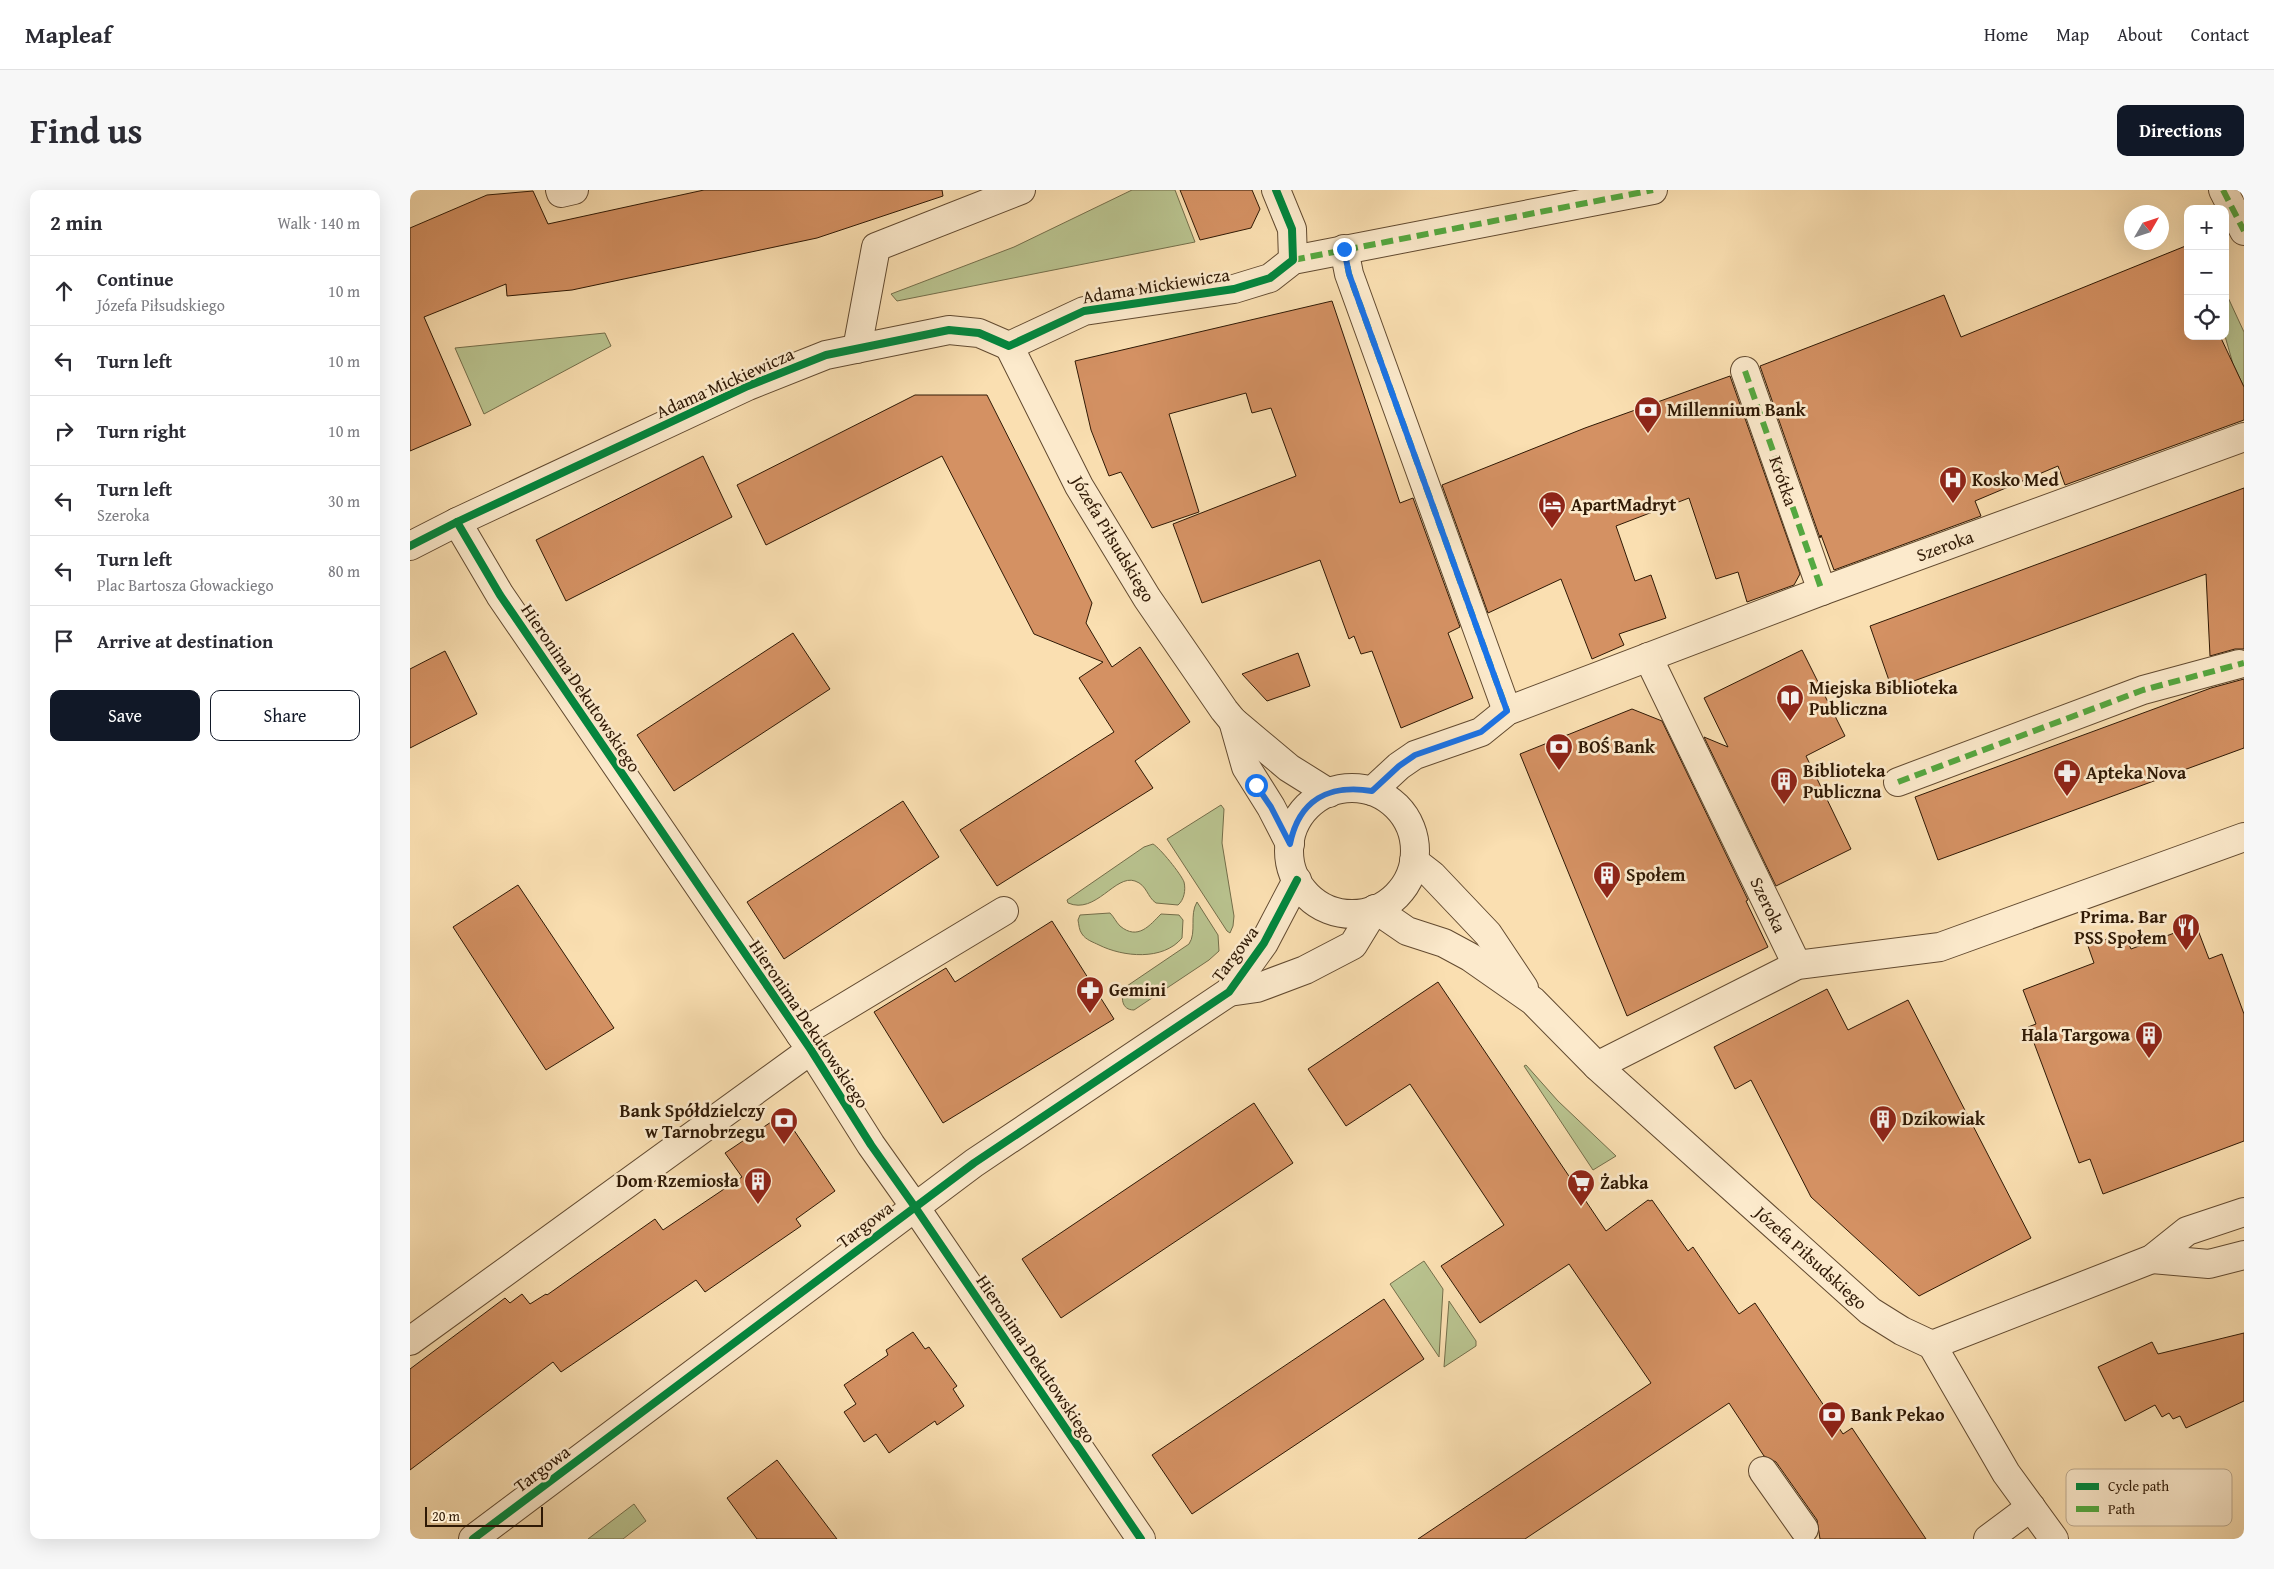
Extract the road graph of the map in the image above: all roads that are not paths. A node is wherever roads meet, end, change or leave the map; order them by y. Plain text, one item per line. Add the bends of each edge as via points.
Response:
1 (560, 190) edge
2 (574, 190) edge
3 (1020, 190) edge
4 (1276, 190) edge
5 (1653, 190) edge
6 (2223, 190) edge
7 (2244, 231) edge
8 (1344, 249) junction
9 (1293, 260) junction
10 (1009, 346) junction
11 (857, 349) junction
12 (1745, 371) dead end
13 (2244, 437) edge
14 (457, 522) junction
15 (410, 546) edge
16 (1822, 591) junction
17 (1648, 657) junction
18 (2239, 664) dead end
19 (1507, 711) junction
20 (1233, 722) junction
21 (1898, 782) dead end
22 (1372, 791) junction
23 (1329, 793) junction
24 (2244, 837) edge
25 (1290, 844) junction
26 (1414, 862) junction
27 (1297, 880) junction
28 (1375, 909) junction
29 (1004, 911) dead end
30 (1797, 965) junction
31 (1229, 992) junction
32 (1533, 1002) junction
33 (806, 1042) junction
34 (1597, 1066) junction
35 (915, 1207) junction
36 (2244, 1212) edge
37 (2244, 1255) edge
38 (2152, 1259) junction
39 (410, 1341) edge
40 (1932, 1345) junction
41 (1764, 1471) dead end
42 (2031, 1507) junction
43 (1804, 1529) dead end
44 (473, 1539) edge
45 (1141, 1539) edge
46 (1988, 1539) edge
47 (2054, 1539) edge

1 - 2 street via 561,193
3 - 11 street via 876,247
4 - 9 street via 1292,229
5 - 8 street
6 - 7 street
8 - 9 street
8 - 19 street via 1349,274
9 - 10 street, Adama Mickiewicza via 1270,278 1234,289 1084,311
10 - 11 street, Adama Mickiewicza via 979,333 949,330
10 - 20 street, Józefa Piłsudskiego via 1079,486 1147,598
11 - 14 street, Adama Mickiewicza via 826,355 748,386
12 - 16 street, Krótka
13 - 16 street, Szeroka
14 - 15 street, Adama Mickiewicza
14 - 33 street, Hieronima Dekutowskiego via 500,596
16 - 17 street, Szeroka
17 - 19 street, Szeroka
17 - 30 street, Szeroka
18 - 21 street via 2143,690
19 - 22 street, Szeroka via 1481,732 1415,755
20 - 23 street, Józefa Piłsudskiego via 1289,768
20 - 25 street, Józefa Piłsudskiego via 1246,767
22 - 23 street via 1353,788
22 - 26 street via 1388,799 1410,826
23 - 25 street via 1316,799 1301,813 1293,827
24 - 30 street via 1940,947
25 - 27 street via 1290,860
26 - 28 street via 1407,882 1393,899
26 - 32 street, Józefa Piłsudskiego via 1432,874 1488,934
27 - 28 street via 1316,902 1332,910 1360,913
27 - 31 street, Targowa via 1264,943
28 - 31 street, Targowa via 1353,944 1305,970 1257,988
28 - 32 street, Józefa Piłsudskiego via 1407,931 1444,943 1470,957
29 - 33 street
30 - 34 street
31 - 35 street, Targowa via 974,1163
32 - 34 street, Józefa Piłsudskiego
33 - 35 street, Hieronima Dekutowskiego via 871,1145
33 - 39 street
34 - 40 street, Józefa Piłsudskiego via 1870,1311
35 - 44 street, Targowa
35 - 45 street, Hieronima Dekutowskiego
36 - 38 street via 2187,1231
37 - 38 street via 2209,1264
38 - 40 street
40 - 42 street via 2006,1473
41 - 43 street
42 - 46 street
42 - 47 street

